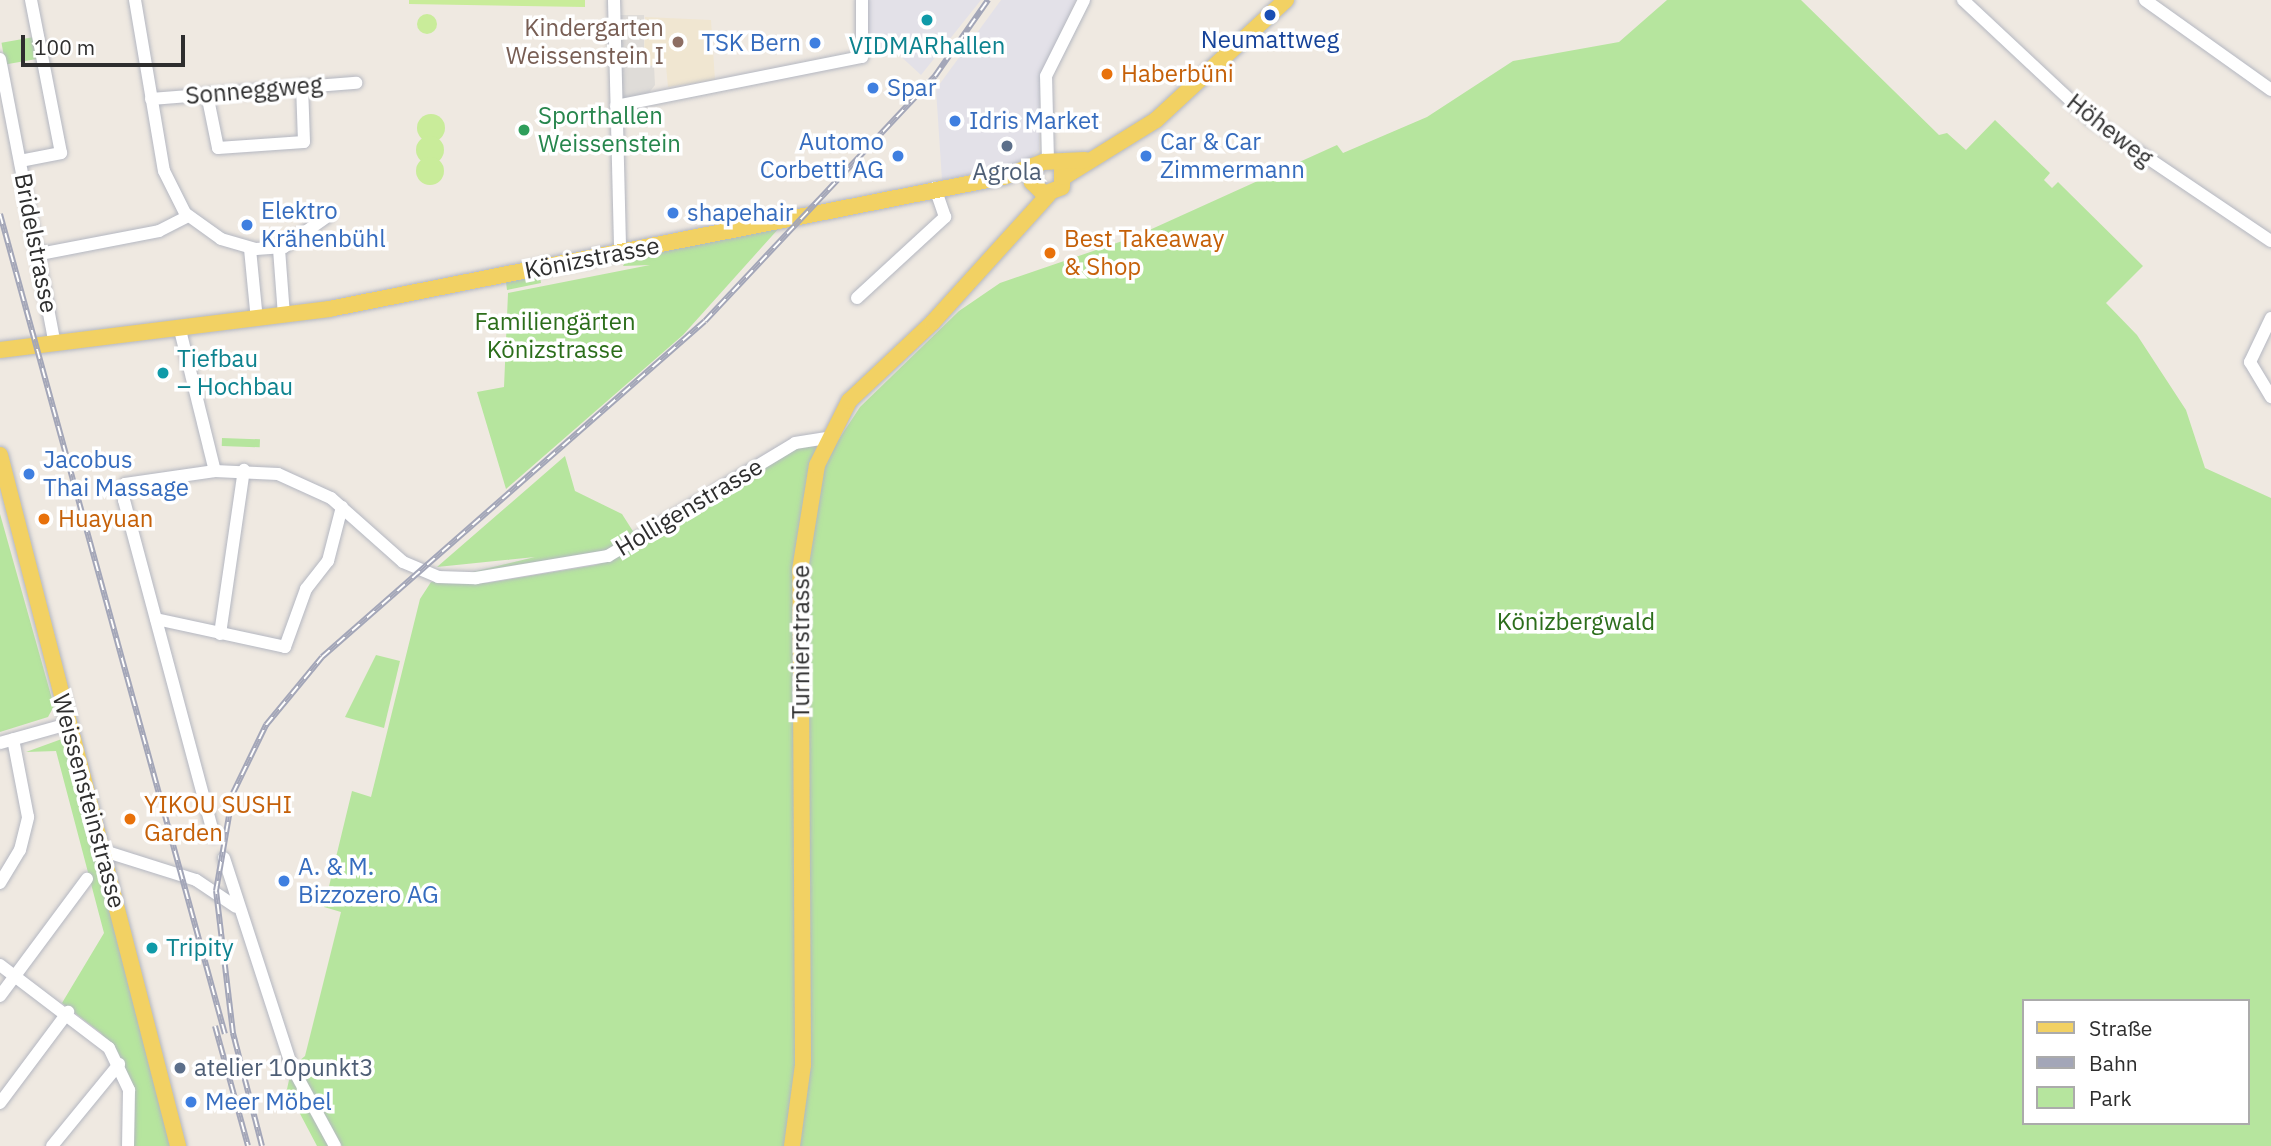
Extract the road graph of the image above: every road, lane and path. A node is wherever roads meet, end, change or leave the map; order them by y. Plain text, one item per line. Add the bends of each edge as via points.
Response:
1 (31, 0) edge
2 (135, 0) edge
3 (614, 0) edge
4 (862, 0) edge
5 (1084, 0) edge
6 (1963, 0) edge
7 (2145, 0) edge
8 (1278, 3) edge
9 (0, 60) edge
10 (356, 82) dead end
11 (302, 86) junction
12 (2271, 90) edge
13 (207, 94) junction
14 (151, 99) junction
15 (616, 106) junction
16 (20, 161) junction
17 (1046, 177) junction
18 (935, 188) junction
19 (188, 216) junction
20 (328, 216) dead end
21 (2271, 240) edge
22 (250, 249) junction
23 (279, 249) junction
24 (620, 253) junction
25 (40, 254) junction
26 (857, 298) dead end
27 (284, 316) junction
28 (2271, 318) edge
29 (257, 320) junction
30 (180, 330) junction
31 (55, 344) junction
32 (0, 350) edge
33 (2271, 397) edge
34 (827, 438) junction
35 (0, 455) edge
36 (244, 470) junction
37 (215, 471) junction
38 (4, 496) edge
39 (342, 507) junction
40 (156, 619) junction
41 (220, 634) junction
42 (68, 724) junction
43 (7, 741) edge
44 (214, 836) dead end
45 (104, 851) junction
46 (224, 859) dead end
47 (87, 879) dead end
48 (0, 883) edge
49 (236, 907) junction
50 (0, 965) edge
51 (14, 975) junction
52 (0, 996) edge
53 (68, 1012) junction
54 (119, 1064) junction
55 (0, 1103) edge
56 (52, 1146) edge
57 (128, 1146) edge
58 (178, 1146) edge
59 (335, 1146) edge
60 (792, 1146) edge

1 - 16 street via 61,153
2 - 14 street
3 - 15 street
4 - 15 street via 862,57
5 - 17 street via 1046,76
6 - 21 street, Höheweg via 2090,119
7 - 12 street
8 - 17 main road, Könizstrasse via 1156,120
9 - 16 street, Bridelstrasse
10 - 11 street, Sonneggweg
11 - 13 street, Sonneggweg
11 - 13 street via 304,142 218,148
13 - 14 street, Sonneggweg
14 - 19 street via 165,177
15 - 24 street
16 - 25 street, Bridelstrasse
17 - 18 main road, Könizstrasse via 1003,177
17 - 34 main road, Turnierstrasse via 1026,219 933,322 849,401
18 - 24 main road, Könizstrasse
18 - 26 street via 945,217
19 - 22 street
19 - 25 street via 159,231
20 - 23 street
22 - 23 street
22 - 29 street
23 - 27 street
24 - 27 main road, Könizstrasse
25 - 31 street, Bridelstrasse
27 - 29 main road, Könizstrasse
28 - 33 street via 2250,362
29 - 30 main road, Könizstrasse
30 - 31 main road, Könizstrasse
30 - 37 street
31 - 32 main road, Könizstrasse
34 - 39 street, Holligenstrasse via 795,443 608,556 487,577 438,577 414,568 385,550
34 - 60 main road, Turnierstrasse via 808,500 800,570 803,1065
35 - 38 main road, Weissensteinstrasse
36 - 37 street, Holligenstrasse
36 - 39 street, Holligenstrasse via 293,478
36 - 41 street via 232,584
37 - 40 street, Holligenstrasse via 128,483 121,491
38 - 42 main road, Weissensteinstrasse
39 - 41 street via 328,561 306,589 290,643 275,649
40 - 41 street
40 - 44 street
42 - 43 street
42 - 45 main road, Weissensteinstrasse
43 - 48 street via 28,817 20,850
45 - 49 street via 196,880
45 - 58 main road, Weissensteinstrasse
46 - 49 street
47 - 51 street
49 - 59 street via 292,1067
50 - 51 street
51 - 52 street
51 - 53 street
53 - 54 street via 102,1039
53 - 55 street
54 - 56 street
54 - 57 street via 132,1112

